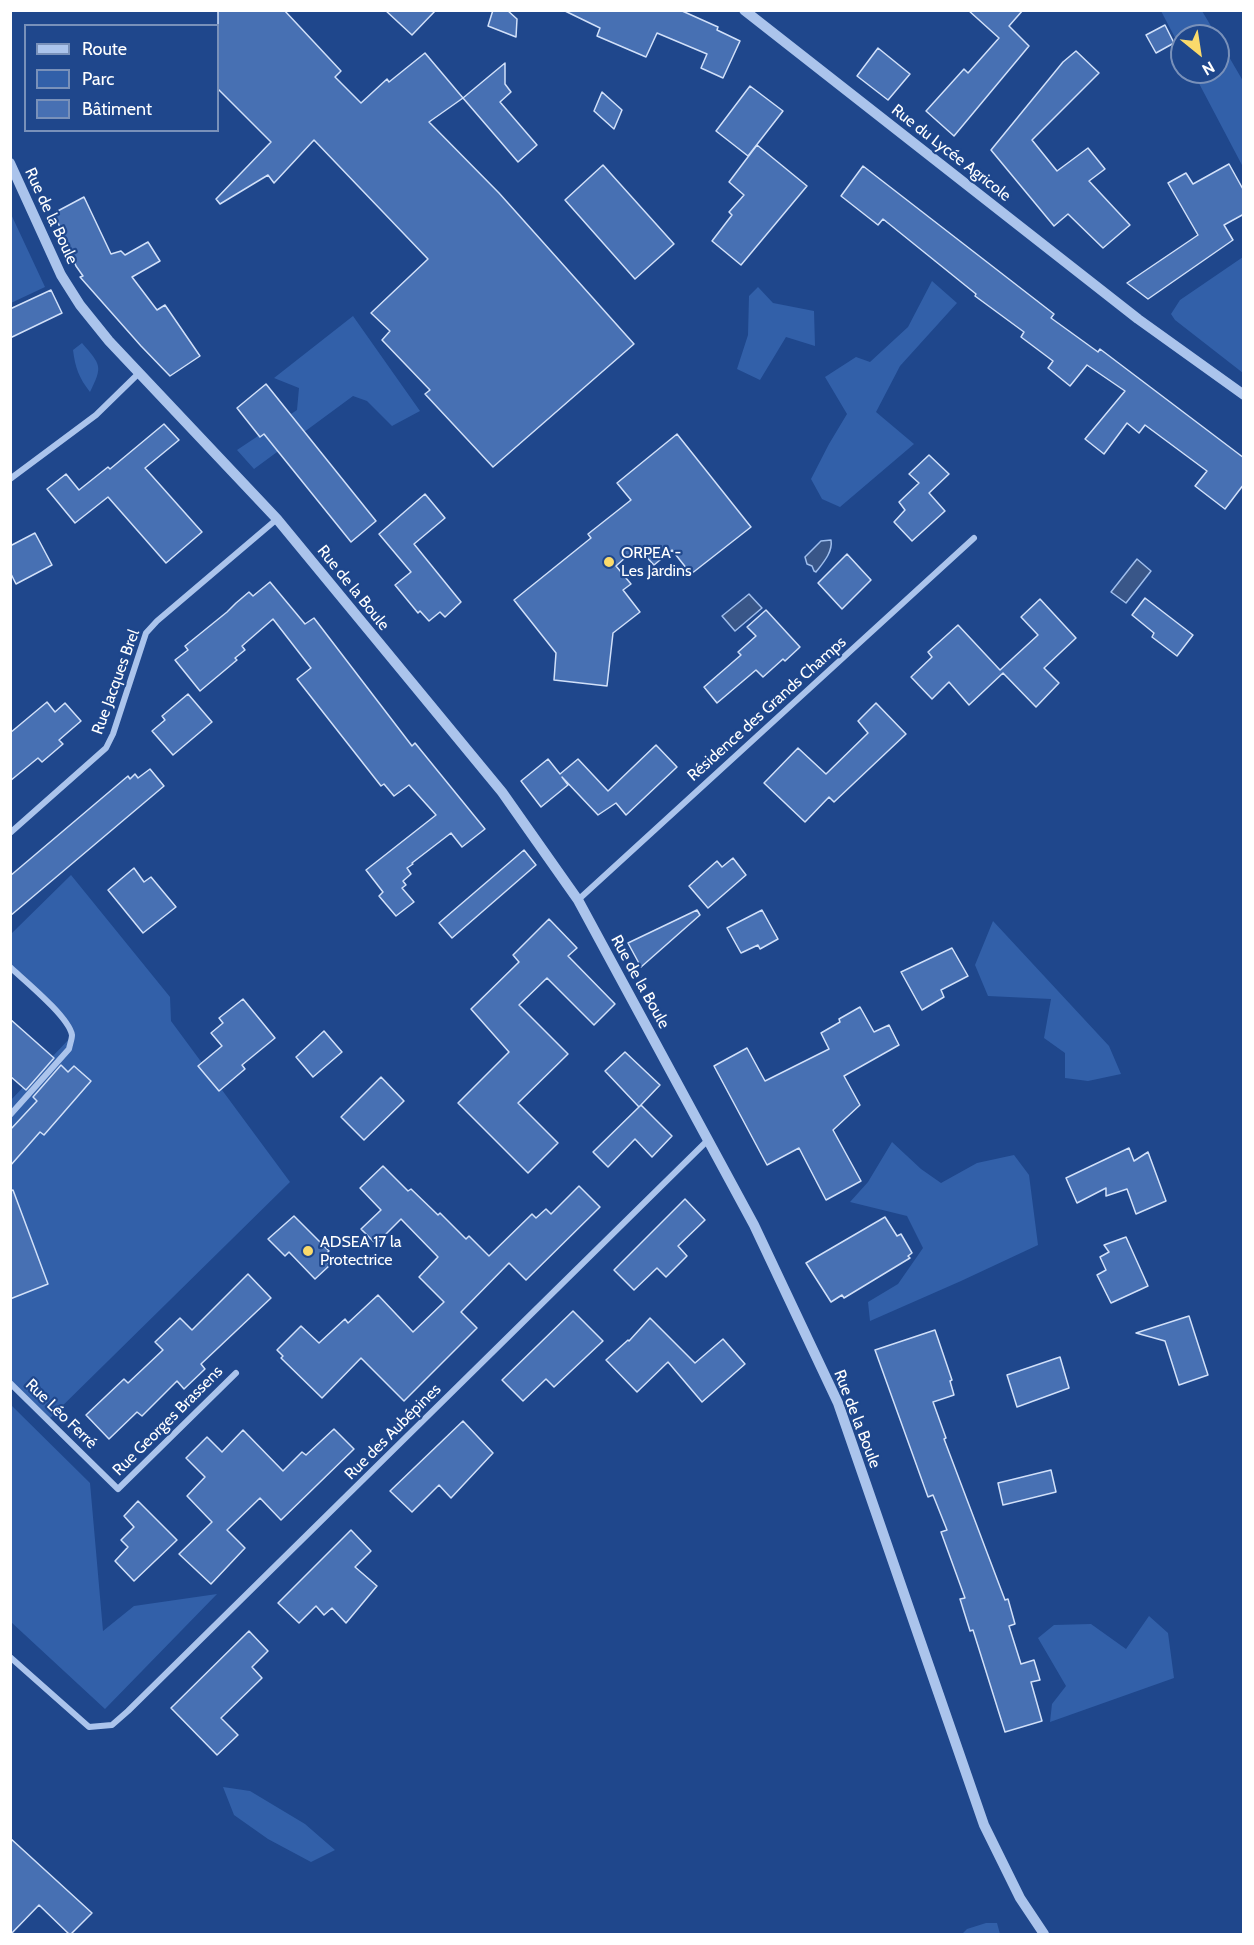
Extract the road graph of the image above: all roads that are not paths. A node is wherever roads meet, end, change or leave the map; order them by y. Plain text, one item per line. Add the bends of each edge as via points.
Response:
1 (744, 10) edge
2 (10, 164) edge
3 (139, 373) junction
4 (1244, 395) edge
5 (10, 479) edge
6 (277, 519) junction
7 (974, 538) dead end
8 (10, 833) edge
9 (578, 900) junction
10 (10, 967) edge
11 (10, 1115) edge
12 (708, 1140) junction
13 (236, 1373) dead end
14 (10, 1383) edge
15 (118, 1489) joint
16 (10, 1657) edge
17 (1044, 1935) edge

1 - 4 street, Rue du Lycée Agricole via 1138,319
2 - 3 street, Rue de la Boule via 61,275 80,305
3 - 5 street via 96,415
3 - 6 street, Rue de la Boule
6 - 8 street, Rue Jacques Brel via 146,633 105,748
6 - 9 street, Rue de la Boule via 502,792
7 - 9 street, Résidence des Grands Champs
9 - 12 street, Rue de la Boule
10 - 11 street via 60,1014 72,1036 69,1049
12 - 16 street, Rue des Aubépines via 112,1725 88,1727
12 - 17 street, Rue de la Boule via 754,1225 838,1403 984,1825 999,1861
13 - 15 street, Rue Georges Brassens
14 - 15 street, Rue Léo Ferré

